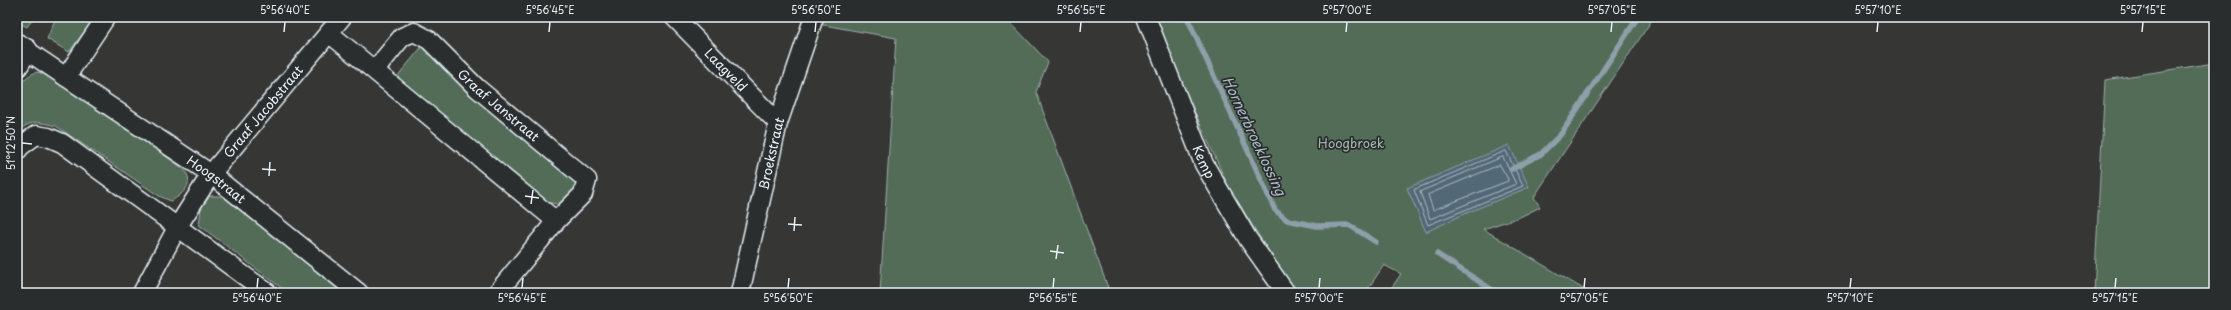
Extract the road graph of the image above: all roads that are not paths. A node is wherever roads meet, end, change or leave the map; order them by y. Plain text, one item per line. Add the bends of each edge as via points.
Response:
1 (106, 17) edge
2 (342, 17) edge
3 (674, 17) edge
4 (814, 17) edge
5 (1146, 17) edge
6 (329, 33) junction
7 (20, 54) edge
8 (374, 70) junction
9 (66, 77) junction
10 (778, 122) junction
11 (17, 151) edge
12 (211, 174) junction
13 (556, 221) junction
14 (178, 226) junction
15 (142, 293) edge
16 (268, 293) edge
17 (359, 293) edge
18 (497, 293) edge
19 (740, 293) edge
20 (1286, 293) edge

1 - 9 street
2 - 6 street, Graaf Jacobstraat
3 - 10 street, Laagveld
4 - 10 street, Broekstraat
5 - 20 street, Kemp via 1204,164 1248,239
6 - 8 street
6 - 12 street, Graaf Jacobstraat
7 - 9 street, Hoogstraat
8 - 13 street
8 - 13 street, Graaf Janstraat via 402,37 414,32 429,40 477,88 586,180 583,194
9 - 12 street, Hoogstraat
10 - 19 street, Broekstraat
11 - 14 street via 36,135 48,136
12 - 14 street, Graaf Jacobstraat
12 - 17 street, Hoogstraat
13 - 18 street, Graaf Janstraat
14 - 15 street, Graaf Jacobstraat
14 - 16 street

